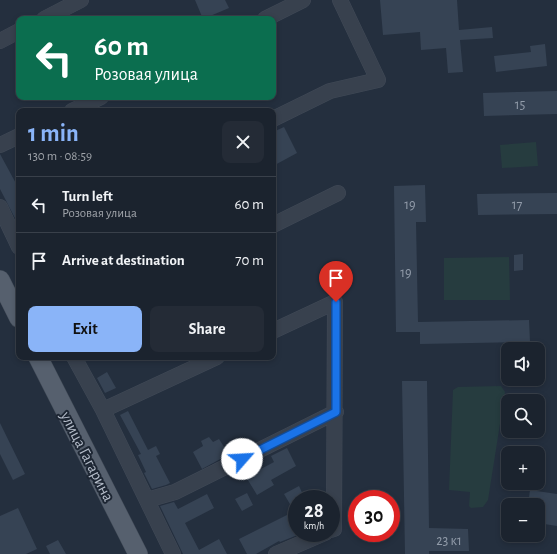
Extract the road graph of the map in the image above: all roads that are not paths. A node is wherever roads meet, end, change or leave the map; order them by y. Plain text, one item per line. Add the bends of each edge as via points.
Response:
1 (81, 0) edge
2 (303, 0) edge
3 (340, 0) edge
4 (50, 16) edge
5 (271, 16) edge
6 (16, 33) edge
7 (0, 41) edge
8 (95, 100) edge
9 (78, 108) edge
10 (276, 118) edge
11 (16, 137) edge
12 (0, 145) edge
13 (338, 193) dead end
14 (0, 208) edge
15 (276, 223) edge
16 (16, 240) edge
17 (0, 280) edge
18 (16, 312) edge
19 (276, 330) edge
20 (40, 360) edge
21 (76, 360) edge
22 (211, 360) edge
23 (103, 410) junction
24 (336, 412) junction
25 (332, 490) edge
26 (147, 500) junction
27 (304, 542) edge
28 (138, 554) edge
29 (174, 554) edge
30 (276, 554) edge

1 - 4 street
2 - 5 street
3 - 10 street via 378,80 330,91
6 - 7 street
8 - 9 street
11 - 12 street
13 - 15 street
14 - 16 street
17 - 18 main road
19 - 24 street via 336,302
20 - 28 main road, улица Гагарина
21 - 23 street
22 - 23 street
23 - 26 street
24 - 25 street
24 - 26 street via 175,492
26 - 29 street
27 - 30 street

